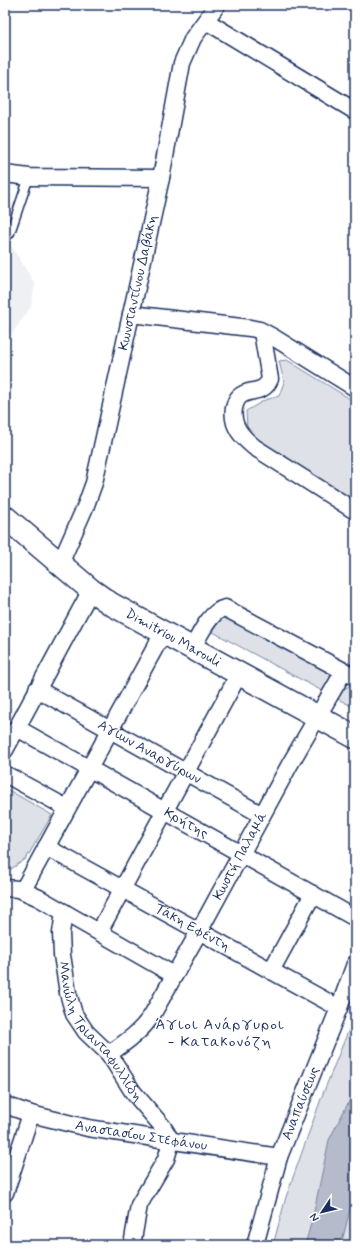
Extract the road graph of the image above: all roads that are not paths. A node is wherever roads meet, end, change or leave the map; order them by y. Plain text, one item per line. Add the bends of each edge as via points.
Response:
1 (218, 5) edge
2 (206, 21) junction
3 (355, 111) edge
4 (5, 174) edge
5 (28, 177) junction
6 (161, 178) junction
7 (5, 239) edge
8 (130, 314) junction
9 (262, 332) junction
10 (355, 388) edge
11 (355, 511) edge
12 (5, 517) edge
13 (60, 564) junction
14 (91, 590) junction
15 (163, 634) junction
16 (192, 649) junction
17 (239, 674) junction
18 (350, 674) edge
19 (38, 689) junction
20 (318, 717) junction
21 (17, 728) junction
22 (110, 730) junction
23 (355, 737) edge
24 (5, 750) edge
25 (89, 769) junction
26 (186, 773) junction
27 (5, 774) edge
28 (67, 808) junction
29 (165, 811) junction
30 (262, 815) junction
31 (46, 847) junction
32 (241, 854) junction
33 (5, 888) edge
34 (123, 889) junction
35 (23, 890) junction
36 (313, 894) junction
37 (64, 912) junction
38 (355, 918) edge
39 (199, 931) junction
40 (99, 932) junction
41 (355, 964) edge
42 (271, 971) junction
43 (174, 975) junction
44 (339, 1008) junction
45 (110, 1054) junction
46 (5, 1105) edge
47 (31, 1114) junction
48 (169, 1140) junction
49 (280, 1157) junction
50 (5, 1193) edge
51 (132, 1245) edge
52 (255, 1245) edge

1 - 2 street, Κωνσταντίνου Δαβάκη
2 - 3 street
2 - 6 street, Κωνσταντίνου Δαβάκη via 193,38 182,63
4 - 5 street
5 - 6 street
5 - 7 lane via 10,233
6 - 8 street, Κωνσταντίνου Δαβάκη
8 - 9 street via 244,327
8 - 13 street, Κωνσταντίνου Δαβάκη via 94,483
9 - 10 street
9 - 11 street via 270,379 263,389 243,394 236,401 234,421 240,434 254,448
12 - 13 main road, Dimitriou Marouli
13 - 14 main road, Dimitriou Marouli
14 - 15 main road, Dimitriou Marouli
14 - 19 street
15 - 16 main road, Dimitriou Marouli
15 - 22 street
16 - 17 main road, Dimitriou Marouli
16 - 18 street via 214,614 225,608
17 - 20 main road, Dimitriou Marouli
17 - 26 street
18 - 20 street, Κωστή Παλαμά
19 - 21 street
19 - 22 street, Αγίων Αναργύρων
20 - 23 main road, Dimitriou Marouli
20 - 30 street, Κωστή Παλαμά
21 - 24 street
21 - 25 street, Κρήτης
22 - 25 street
22 - 26 street, Αγίων Αναργύρων
25 - 28 street
25 - 29 street, Κρήτης
26 - 29 street
26 - 30 street, Αγίων Αναργύρων
27 - 28 street
28 - 31 street
29 - 32 street, Κρήτης
29 - 34 street
30 - 32 street, Κωστή Παλαμά
31 - 34 street, Τάκη Εφέντη
31 - 35 street
32 - 36 street, Κρήτης
32 - 39 street, Κωστή Παλαμά
33 - 35 street
34 - 39 street, Τάκη Εφέντη
34 - 40 street
35 - 37 street
36 - 38 street, Κρήτης
36 - 42 street
37 - 40 street
37 - 45 street, Μανώλη Τριανταφυλλίδη via 61,944 65,982 72,1009 82,1028
39 - 42 street, Τάκη Εφέντη
39 - 43 street, Κωστή Παλαμά
40 - 43 street
41 - 44 street, Αναπαύσεως
42 - 44 street, Τάκη Εφέντη
43 - 45 street, Κωστή Παλαμά via 141,1030
44 - 49 street, Αναπαύσεως
45 - 48 street, Μανώλη Τριανταφυλλίδη via 128,1086 163,1127
46 - 47 street, Αναστασίου Στεφάνου
47 - 48 street, Αναστασίου Στεφάνου via 88,1128
47 - 50 street
48 - 49 street, Αναστασίου Στεφάνου
48 - 51 street via 166,1159 139,1205
49 - 52 street, Αναπαύσεως

